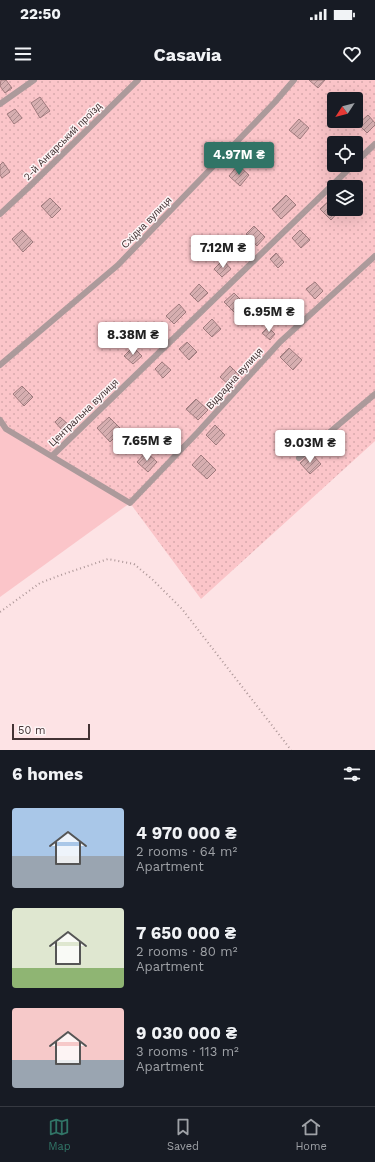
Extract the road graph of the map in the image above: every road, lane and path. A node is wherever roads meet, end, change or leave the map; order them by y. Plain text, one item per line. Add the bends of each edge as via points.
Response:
1 (34, 80) edge
2 (138, 80) edge
3 (294, 80) edge
4 (0, 104) edge
5 (375, 144) edge
6 (363, 155) edge
7 (346, 172) edge
8 (0, 214) edge
9 (375, 256) edge
10 (0, 366) edge
11 (375, 394) edge
12 (0, 420) edge
13 (52, 456) junction
14 (299, 458) dead end
15 (0, 612) edge
16 (292, 750) edge

1 - 4 lane
2 - 8 lane, 2-й Ангарський проїзд
3 - 10 lane, Східна вулиця via 118,265
5 - 6 lane
7 - 13 lane, Центральна вулиця
9 - 13 lane, Відрадна вулиця via 280,342 130,503
11 - 14 lane
12 - 13 lane via 6,429
15 - 16 path via 40,583 61,575 108,559 134,564 182,609

